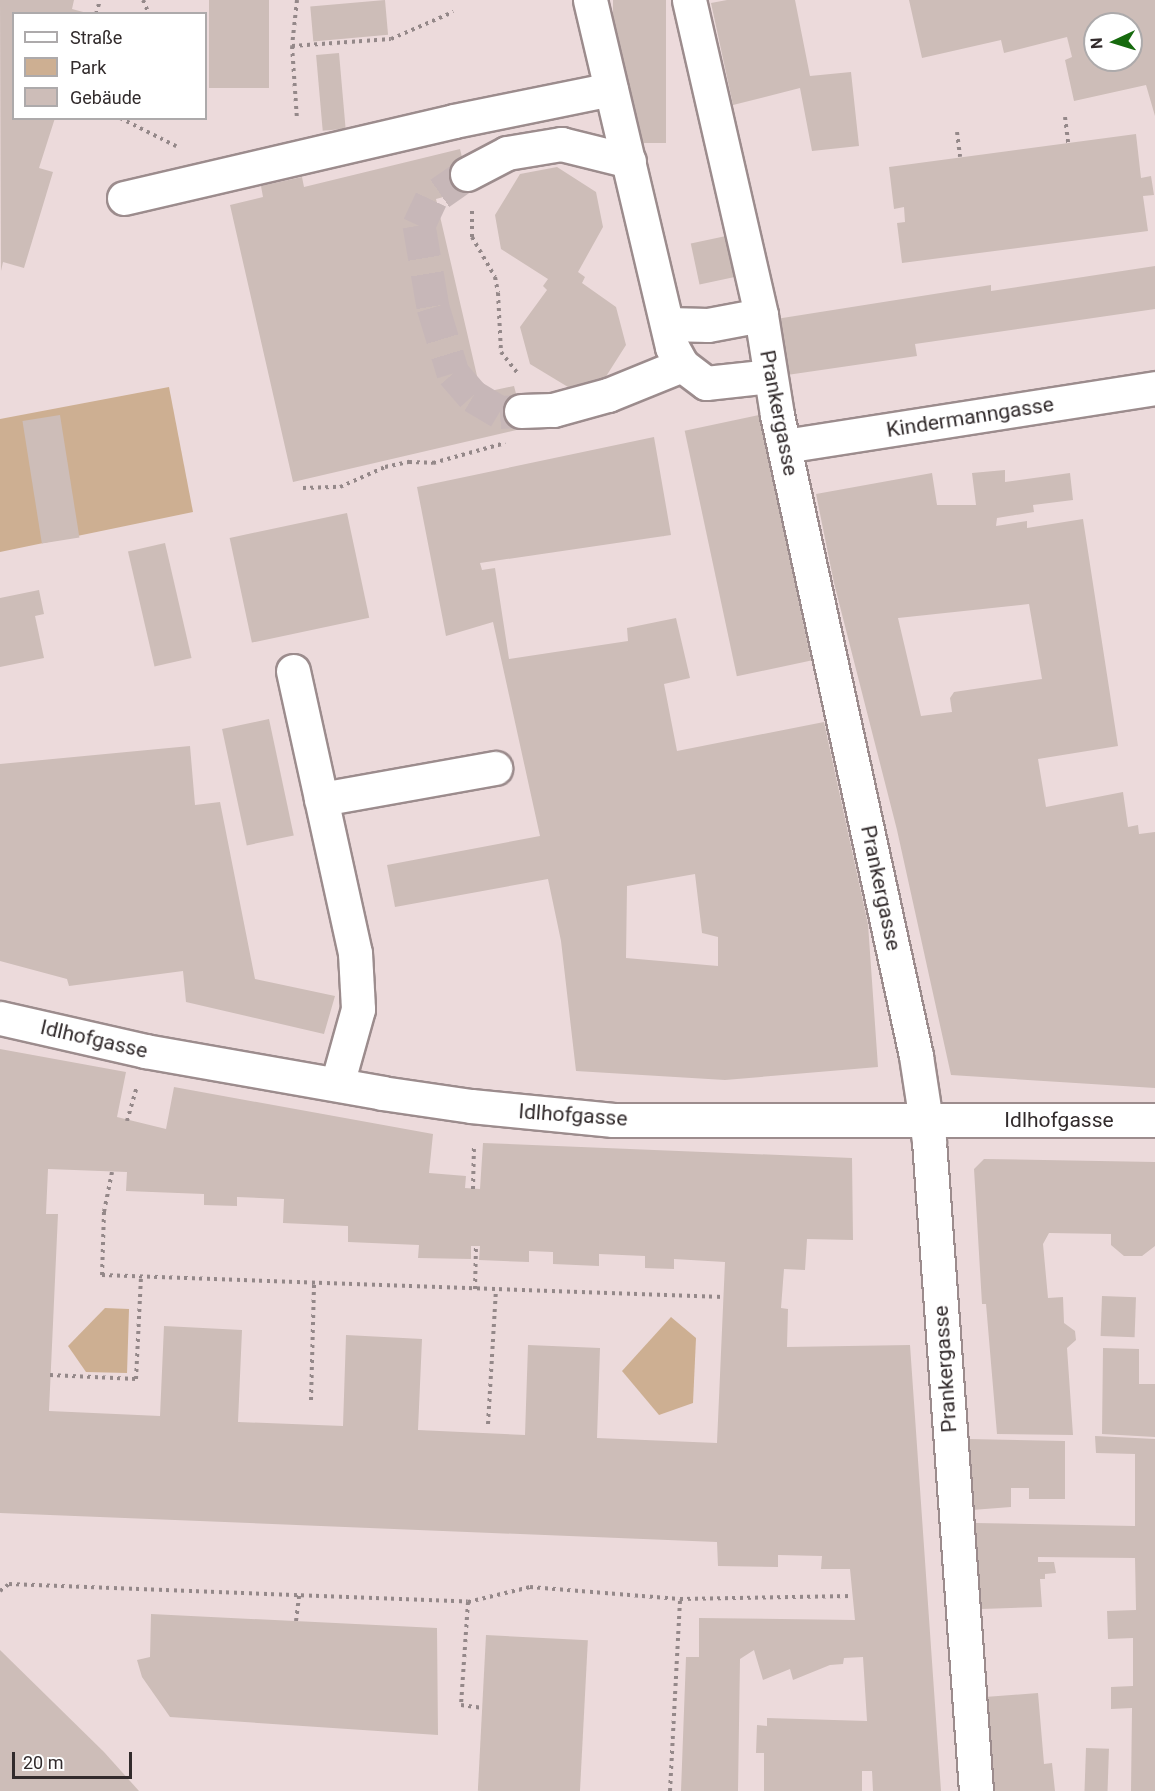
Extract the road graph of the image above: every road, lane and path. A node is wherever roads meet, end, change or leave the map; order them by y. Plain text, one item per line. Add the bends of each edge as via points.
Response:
1 (297, 0) edge
2 (590, 0) edge
3 (689, 0) edge
4 (453, 12) dead end
5 (292, 46) junction
6 (611, 89) junction
7 (1065, 117) dead end
8 (138, 120) edge
9 (134, 123) dead end
10 (957, 132) dead end
11 (1068, 143) dead end
12 (303, 157) junction
13 (960, 157) dead end
14 (629, 161) junction
15 (471, 172) joint
16 (124, 198) dead end
17 (761, 315) junction
18 (668, 324) junction
19 (681, 365) junction
20 (770, 376) junction
21 (1155, 388) edge
22 (531, 410) junction
23 (785, 446) junction
24 (303, 488) dead end
25 (293, 670) dead end
26 (495, 768) dead end
27 (321, 799) junction
28 (0, 1018) edge
29 (140, 1077) dead end
30 (338, 1084) junction
31 (924, 1119) junction
32 (127, 1120) dead end
33 (1155, 1120) edge
34 (474, 1143) dead end
35 (112, 1172) dead end
36 (473, 1189) dead end
37 (476, 1246) dead end
38 (141, 1276) junction
39 (314, 1282) junction
40 (475, 1288) junction
41 (496, 1289) junction
42 (724, 1297) dead end
43 (50, 1375) dead end
44 (311, 1401) dead end
45 (488, 1424) dead end
46 (0, 1591) edge
47 (299, 1595) junction
48 (852, 1596) dead end
49 (680, 1599) junction
50 (468, 1602) junction
51 (296, 1621) dead end
52 (483, 1708) dead end
53 (670, 1791) edge
54 (976, 1791) edge

1 - 5 path
2 - 6 street
3 - 17 street, Prankergasse
4 - 5 path via 391,39
5 - 12 path via 293,89
6 - 12 street
6 - 14 street
7 - 11 path
8 - 9 path
10 - 13 path
12 - 16 street
14 - 15 street via 561,144 507,153
14 - 18 street
15 - 22 path via 482,186 472,206 472,237 495,277 501,352 529,387
17 - 18 street via 708,325
17 - 20 street, Prankergasse
18 - 19 street via 672,347
19 - 20 street via 706,383
19 - 22 street via 608,395
20 - 23 street, Prankergasse
21 - 23 street, Kindermanngasse
22 - 24 path via 541,426 532,435 433,463 385,467 340,487
23 - 31 street, Prankergasse via 905,997
25 - 27 street
26 - 27 street
27 - 30 street via 355,964 358,1009
28 - 30 street, Idlhofgasse via 145,1051
29 - 32 path
30 - 31 street, Idlhofgasse via 471,1106 613,1120
31 - 33 street, Idlhofgasse
31 - 54 street, Prankergasse via 929,1141
34 - 36 path
35 - 38 path via 104,1212 102,1275
37 - 40 path
38 - 39 path
38 - 43 path via 136,1379
39 - 40 path
39 - 44 path
40 - 41 path
41 - 42 path
41 - 45 path
46 - 47 path via 9,1584
47 - 50 path
47 - 51 path
48 - 49 path
49 - 50 path via 531,1587
49 - 53 path
50 - 52 path via 462,1705

